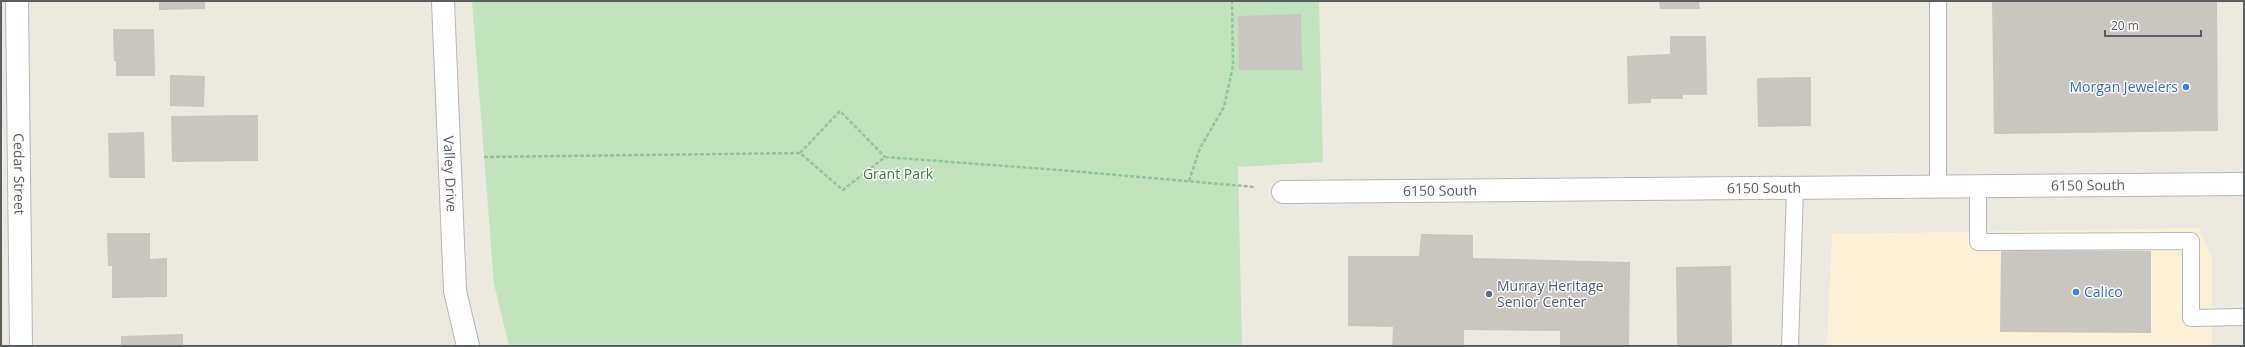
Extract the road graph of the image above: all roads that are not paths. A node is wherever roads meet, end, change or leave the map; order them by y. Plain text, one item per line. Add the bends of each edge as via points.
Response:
1 (17, 1) edge
2 (443, 1) edge
3 (1938, 1) edge
4 (2244, 184) edge
5 (1978, 186) junction
6 (1938, 187) junction
7 (1795, 188) junction
8 (1283, 192) dead end
9 (2244, 317) edge
10 (21, 346) edge
11 (468, 346) edge
12 (1790, 346) edge

1 - 10 street, Cedar Street
2 - 11 street, Valley Drive via 455,291
3 - 6 lane
4 - 5 street, 6150 South
5 - 6 street, 6150 South
5 - 9 lane via 1978,242 2191,241 2191,318
6 - 7 street, 6150 South
7 - 8 street, 6150 South
7 - 12 lane

